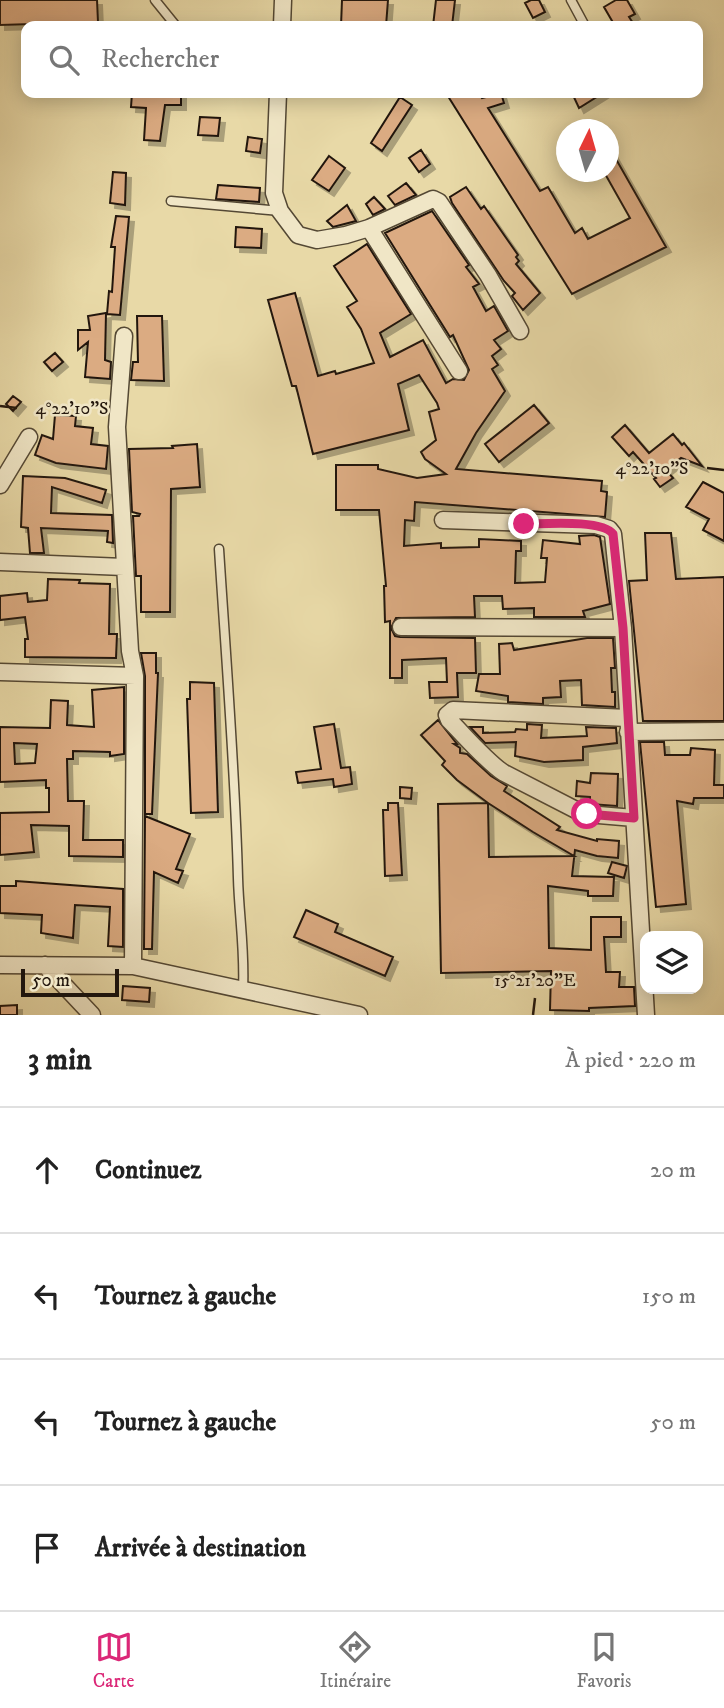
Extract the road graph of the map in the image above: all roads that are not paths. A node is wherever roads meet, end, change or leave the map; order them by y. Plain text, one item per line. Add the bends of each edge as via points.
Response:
1 (155, 0) edge
2 (283, 0) edge
3 (572, 0) edge
4 (172, 21) edge
5 (282, 21) edge
6 (582, 21) edge
7 (278, 98) edge
8 (171, 201) dead end
9 (279, 211) junction
10 (369, 228) junction
11 (520, 331) dead end
12 (124, 335) dead end
13 (459, 371) dead end
14 (29, 437) dead end
15 (0, 485) edge
16 (443, 520) dead end
17 (219, 549) dead end
18 (0, 562) edge
19 (124, 567) junction
20 (401, 627) dead end
21 (623, 628) junction
22 (0, 672) edge
23 (135, 676) junction
24 (627, 725) junction
25 (724, 731) edge
26 (634, 818) junction
27 (0, 965) edge
28 (45, 965) junction
29 (133, 966) junction
30 (243, 989) junction
31 (92, 1015) edge
32 (359, 1015) edge
33 (646, 1015) edge

1 - 4 lane
2 - 5 street
3 - 6 lane
7 - 9 street via 274,193
8 - 9 lane
9 - 10 street via 306,239 331,239
10 - 11 street via 433,199 439,202
10 - 13 street
12 - 19 street via 117,427
14 - 15 street
16 - 21 street via 609,529
17 - 30 lane
18 - 19 street
19 - 23 street
20 - 21 street
21 - 24 street
22 - 23 street
23 - 29 street
24 - 25 street
24 - 26 street
24 - 26 street via 453,709 447,715 504,773 578,811
26 - 33 street
27 - 28 street
28 - 29 street
28 - 31 street
29 - 30 street
30 - 32 street

